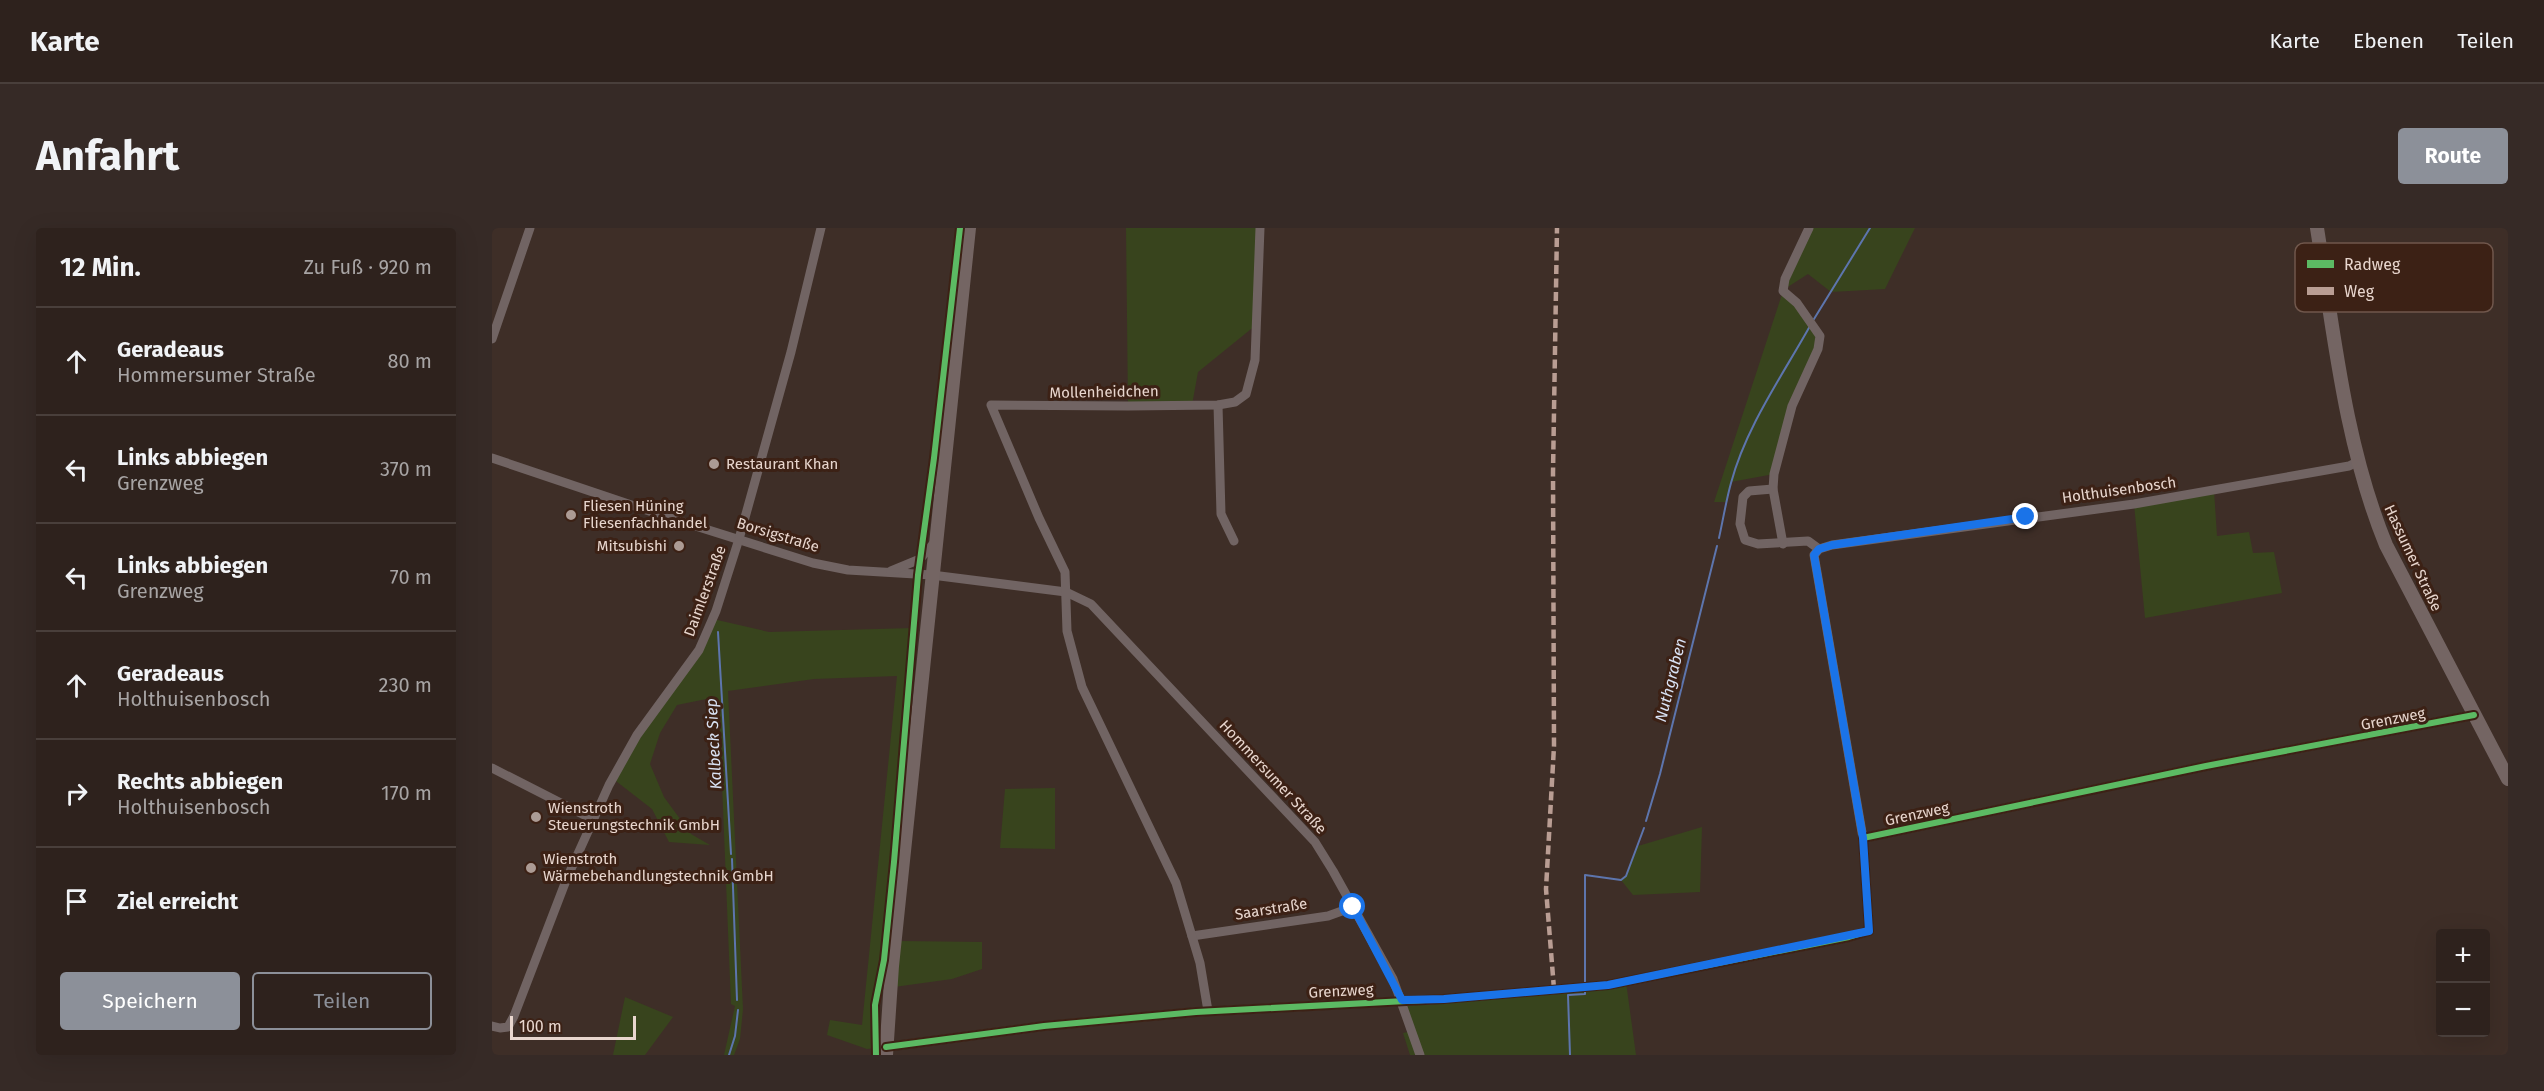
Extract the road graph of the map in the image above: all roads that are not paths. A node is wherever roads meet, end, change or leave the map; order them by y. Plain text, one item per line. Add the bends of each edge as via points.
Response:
1 (530, 228) edge
2 (821, 228) edge
3 (969, 228) edge
4 (1260, 228) edge
5 (1809, 228) edge
6 (2317, 228) edge
7 (2320, 243) edge
8 (2331, 312) edge
9 (492, 339) edge
10 (1218, 405) junction
11 (492, 458) edge
12 (2357, 462) junction
13 (1773, 489) junction
14 (739, 539) junction
15 (1234, 541) dead end
16 (935, 542) junction
17 (1783, 544) junction
18 (1819, 549) junction
19 (886, 573) junction
20 (932, 575) junction
21 (1065, 592) junction
22 (2474, 715) junction
23 (492, 768) edge
24 (2508, 778) edge
25 (594, 820) junction
26 (1863, 838) junction
27 (1353, 907) junction
28 (1192, 936) junction
29 (1402, 1000) junction
30 (1208, 1011) junction
31 (496, 1027) edge
32 (886, 1051) edge
33 (1420, 1055) edge

1 - 9 street
2 - 14 street, Daimlerstraße
3 - 16 main road
4 - 10 street, Mollenheidchen via 1255,360 1246,394 1235,402
5 - 13 street via 1783,291 1797,303 1820,336 1792,406
6 - 7 main road, Hassumer Straße
8 - 12 main road, Hassumer Straße
10 - 15 street via 1221,514
10 - 21 street, Mollenheidchen via 991,405 1065,572
11 - 14 street, Borsigstraße
12 - 18 street, Holthuisenbosch via 2134,504
12 - 22 main road, Hassumer Straße via 2386,545
13 - 17 street
13 - 17 street via 1749,491 1743,497 1741,531 1750,542
14 - 19 street, Borsigstraße via 813,563
14 - 25 street, Daimlerstraße via 699,651 637,735
16 - 19 street, Borsigstraße via 920,559
16 - 20 main road
17 - 18 street via 1808,542
18 - 26 street via 1814,555
19 - 20 street, Borsigstraße
20 - 21 street, Hommersumer Straße
20 - 32 main road
21 - 27 street, Hommersumer Straße via 1091,604 1315,842
21 - 28 street via 1067,631 1082,687 1176,883
22 - 24 main road, Hassumer Straße
22 - 26 street, Grenzweg
23 - 25 street
25 - 31 street, Daimlerstraße via 567,878 514,1016 508,1027
26 - 29 street, Grenzweg via 1869,931 1608,985
27 - 28 street, Saarstraße via 1328,915
27 - 29 street, Hommersumer Straße
28 - 30 street
29 - 30 street, Grenzweg
29 - 33 street, Hommersumer Straße
30 - 32 street, Grenzweg via 1048,1026

